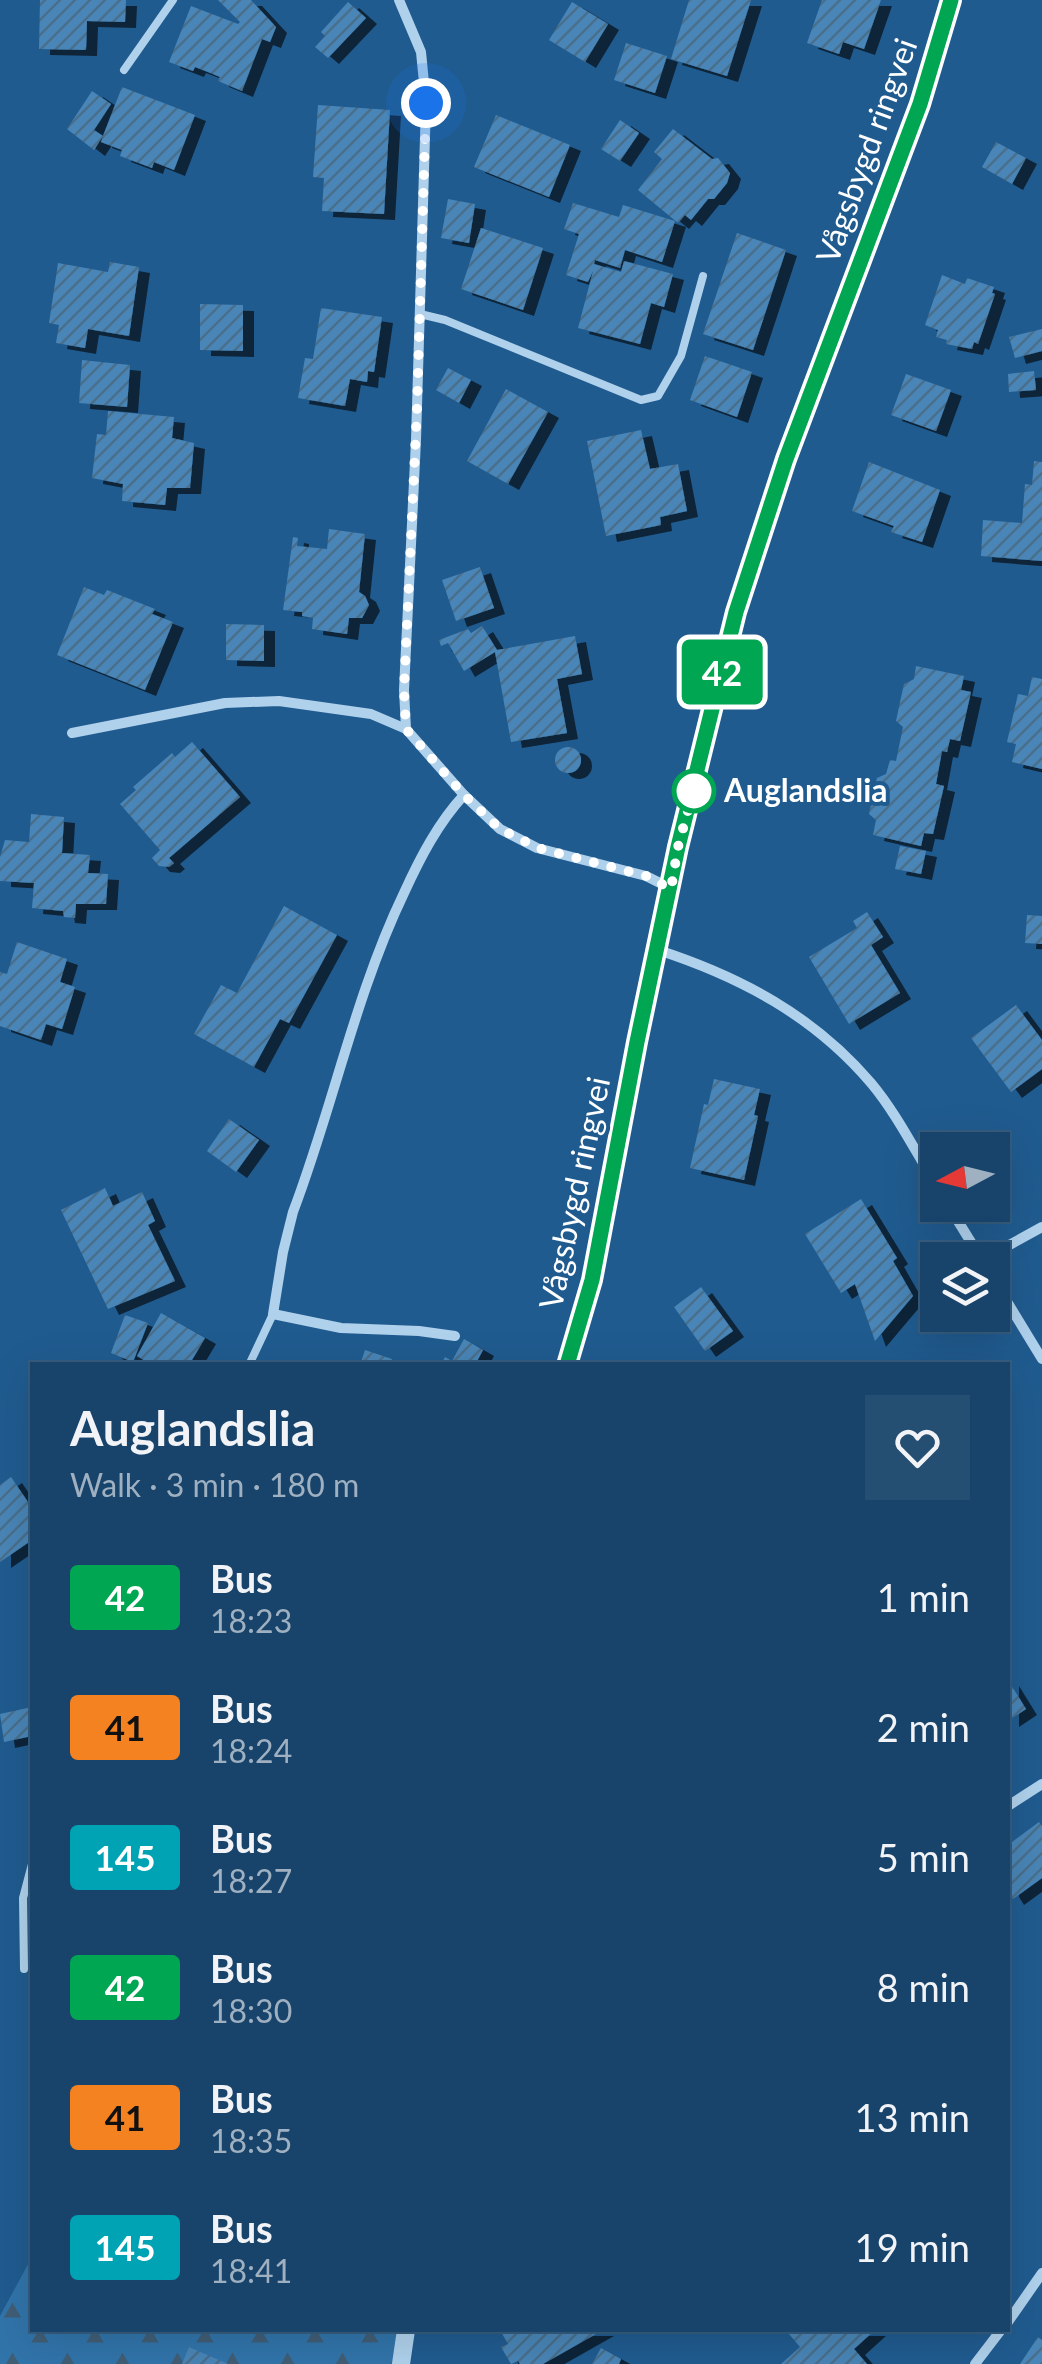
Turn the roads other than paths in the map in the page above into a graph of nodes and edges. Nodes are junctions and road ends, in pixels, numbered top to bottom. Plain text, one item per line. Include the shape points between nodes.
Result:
1 (173, 0) edge
2 (399, 0) edge
3 (951, 0) edge
4 (124, 70) dead end
5 (704, 276) dead end
6 (420, 314) junction
7 (406, 729) junction
8 (72, 732) dead end
9 (464, 795) junction
10 (671, 889) junction
11 (658, 950) junction
12 (920, 1160) edge
13 (1042, 1227) edge
14 (1010, 1245) edge
15 (1010, 1307) edge
16 (273, 1314) junction
17 (455, 1336) dead end
18 (1042, 1359) edge
19 (251, 1362) edge
20 (568, 1362) edge
21 (1042, 1784) edge
22 (1010, 1805) edge
23 (30, 1872) edge
24 (24, 1968) dead end
25 (1042, 2273) edge
26 (1010, 2319) edge
27 (406, 2332) edge
28 (1000, 2332) edge
29 (401, 2364) edge
30 (976, 2364) edge

1 - 4 lane
2 - 6 street via 421,52 426,103
3 - 10 street, Vågsbygd ringvei via 920,104 786,459 736,612
5 - 6 lane via 681,356 658,396 641,400
6 - 7 street
7 - 8 street via 371,714 279,701 225,703
7 - 9 street
9 - 10 street via 500,829 538,848 646,876
9 - 16 street via 422,854 370,971 293,1212
10 - 11 street, Vågsbygd ringvei
11 - 12 street via 761,992 813,1026 872,1084
11 - 20 street, Vågsbygd ringvei via 592,1280
13 - 14 street
15 - 18 street
16 - 17 street via 341,1328
16 - 19 lane
21 - 22 street
23 - 24 lane via 23,1898
25 - 26 street
27 - 29 street
28 - 30 street

